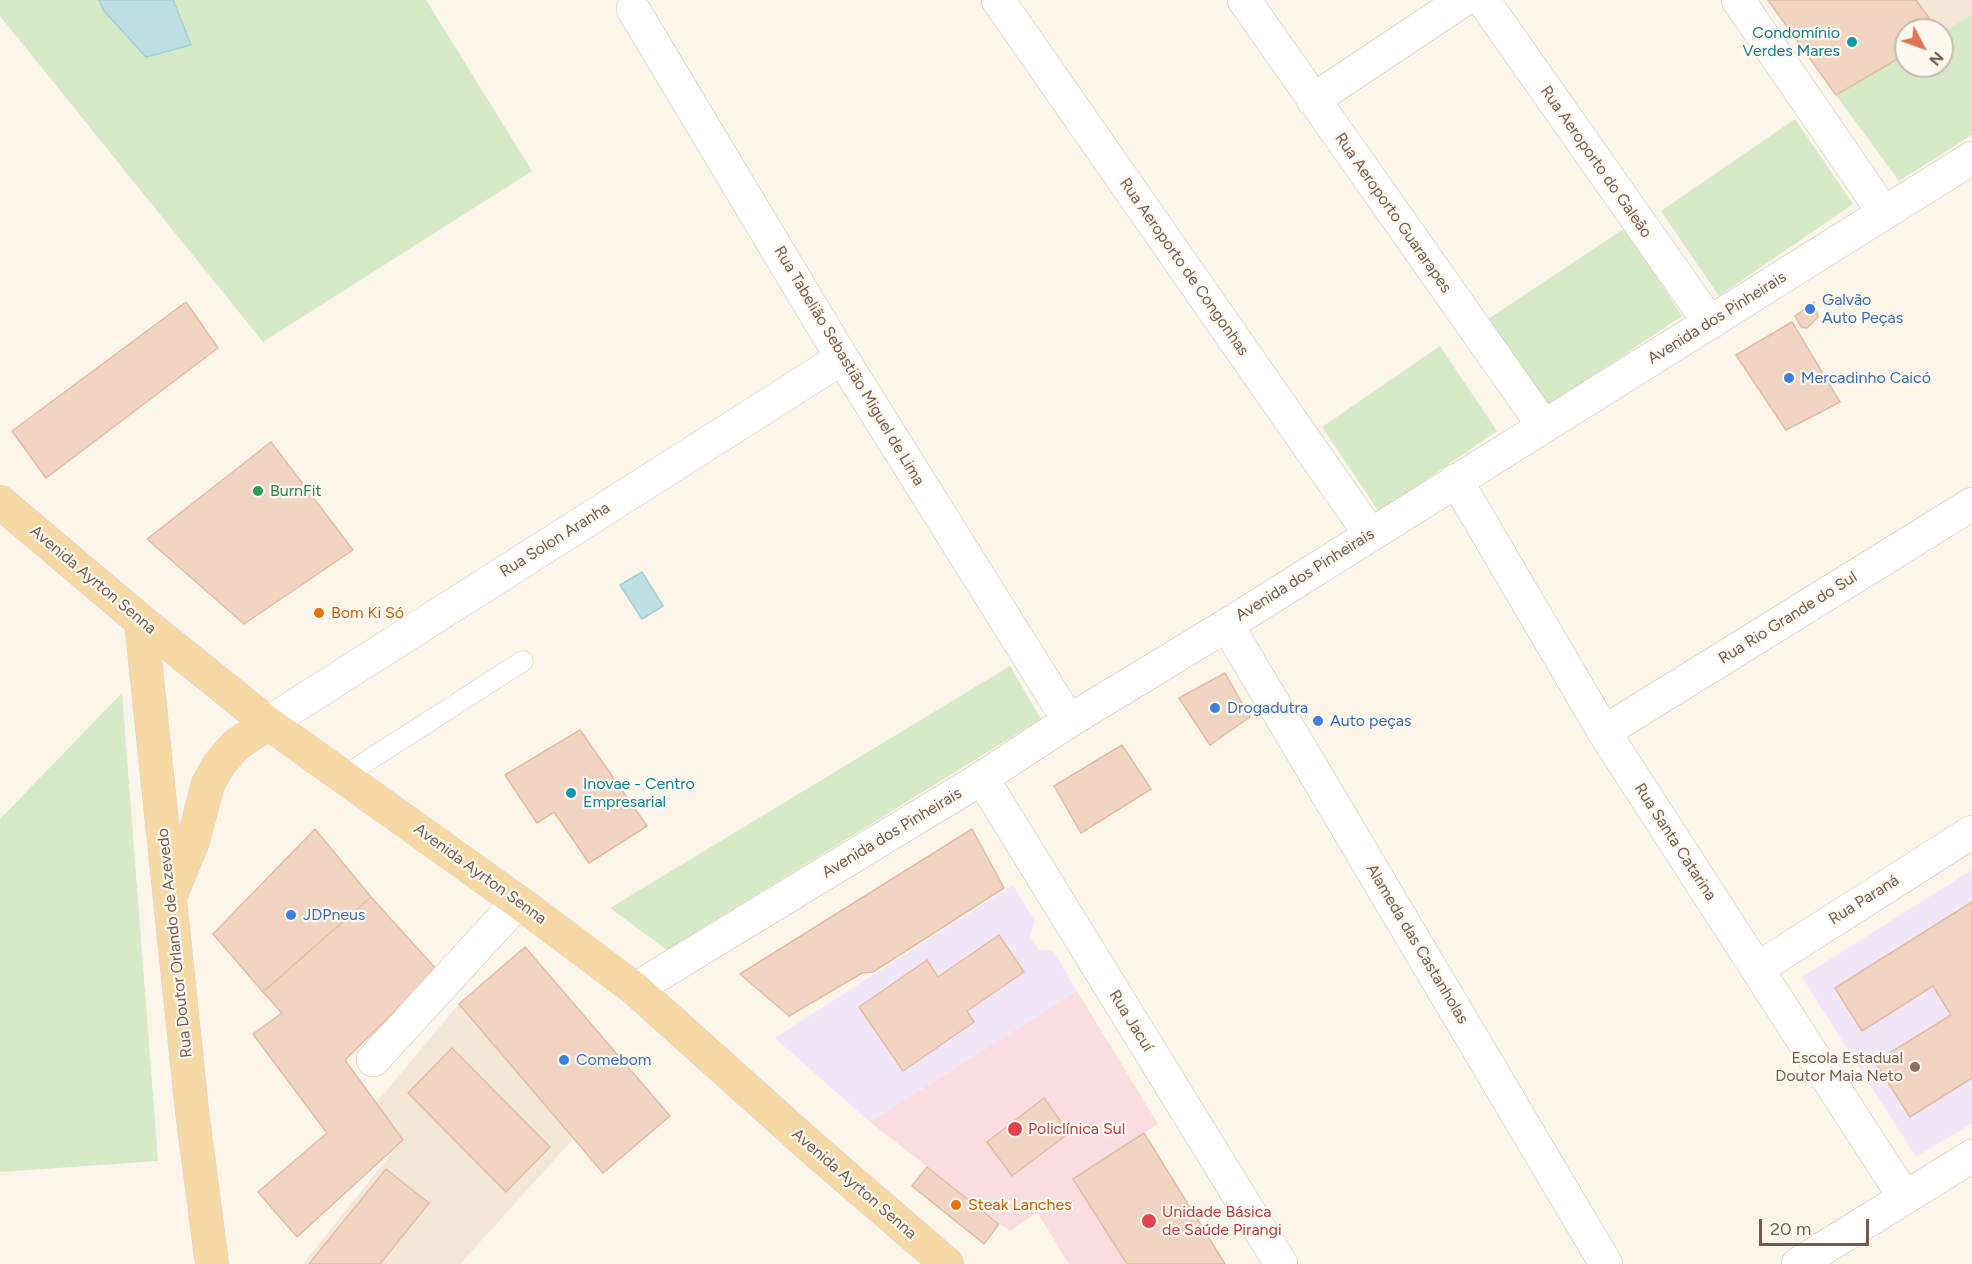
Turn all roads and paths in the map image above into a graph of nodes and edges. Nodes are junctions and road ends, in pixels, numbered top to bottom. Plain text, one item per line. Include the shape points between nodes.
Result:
1 (998, 0) edge
2 (1244, 0) edge
3 (1463, 0) edge
4 (1483, 0) edge
5 (1738, 0) edge
6 (633, 9) dead end
7 (1313, 100) junction
8 (1972, 158) edge
9 (1884, 213) junction
10 (1710, 323) junction
11 (842, 358) junction
12 (1543, 425) junction
13 (1456, 480) junction
14 (0, 502) edge
15 (1972, 504) edge
16 (1370, 534) junction
17 (141, 621) junction
18 (1227, 625) junction
19 (523, 661) dead end
20 (1069, 721) junction
21 (268, 723) junction
22 (1604, 732) junction
23 (344, 776) junction
24 (982, 778) junction
25 (1972, 832) edge
26 (170, 897) junction
27 (518, 902) junction
28 (1757, 969) junction
29 (635, 989) junction
30 (373, 1060) dead end
31 (1972, 1156) edge
32 (1905, 1198) junction
33 (212, 1264) edge
34 (946, 1264) edge
35 (1281, 1264) edge
36 (1606, 1264) edge
37 (1798, 1264) edge

1 - 16 street, Rua Aeroporto de Congonhas
2 - 7 street, Rua Aeroporto Guararapes
3 - 7 street
4 - 10 street, Rua Aeroporto do Galeão
5 - 9 street
6 - 11 street, Rua Tabelião Sebastião Miguel de Lima
7 - 12 street, Rua Aeroporto Guararapes
8 - 9 street, Avenida dos Pinheirais
9 - 10 street, Avenida dos Pinheirais
10 - 12 street, Avenida dos Pinheirais
11 - 20 street, Rua Tabelião Sebastião Miguel de Lima
11 - 21 street, Rua Solon Aranha
12 - 13 street, Avenida dos Pinheirais
13 - 16 street, Avenida dos Pinheirais
13 - 22 street, Rua Santa Catarina
14 - 17 main road, Avenida Ayrton Senna
15 - 22 street, Rua Rio Grande do Sul
16 - 18 street, Avenida dos Pinheirais
17 - 21 main road, Avenida Ayrton Senna
17 - 26 main road, Rua Doutor Orlando de Azevedo
18 - 20 street, Avenida dos Pinheirais
18 - 36 street, Alameda das Castanholas
19 - 23 lane
20 - 24 street, Avenida dos Pinheirais
21 - 23 main road, Avenida Ayrton Senna
21 - 26 main road via 236,745 208,784 193,841
22 - 28 street, Rua Santa Catarina
23 - 27 main road, Avenida Ayrton Senna
24 - 29 street, Avenida dos Pinheirais
24 - 35 street, Rua Jacuí
25 - 28 street, Rua Paraná
26 - 33 main road, Rua Doutor Orlando de Azevedo
27 - 29 main road, Avenida Ayrton Senna
27 - 30 street
28 - 32 street, Rua Santa Catarina
29 - 34 main road, Avenida Ayrton Senna
31 - 32 street
32 - 37 street

